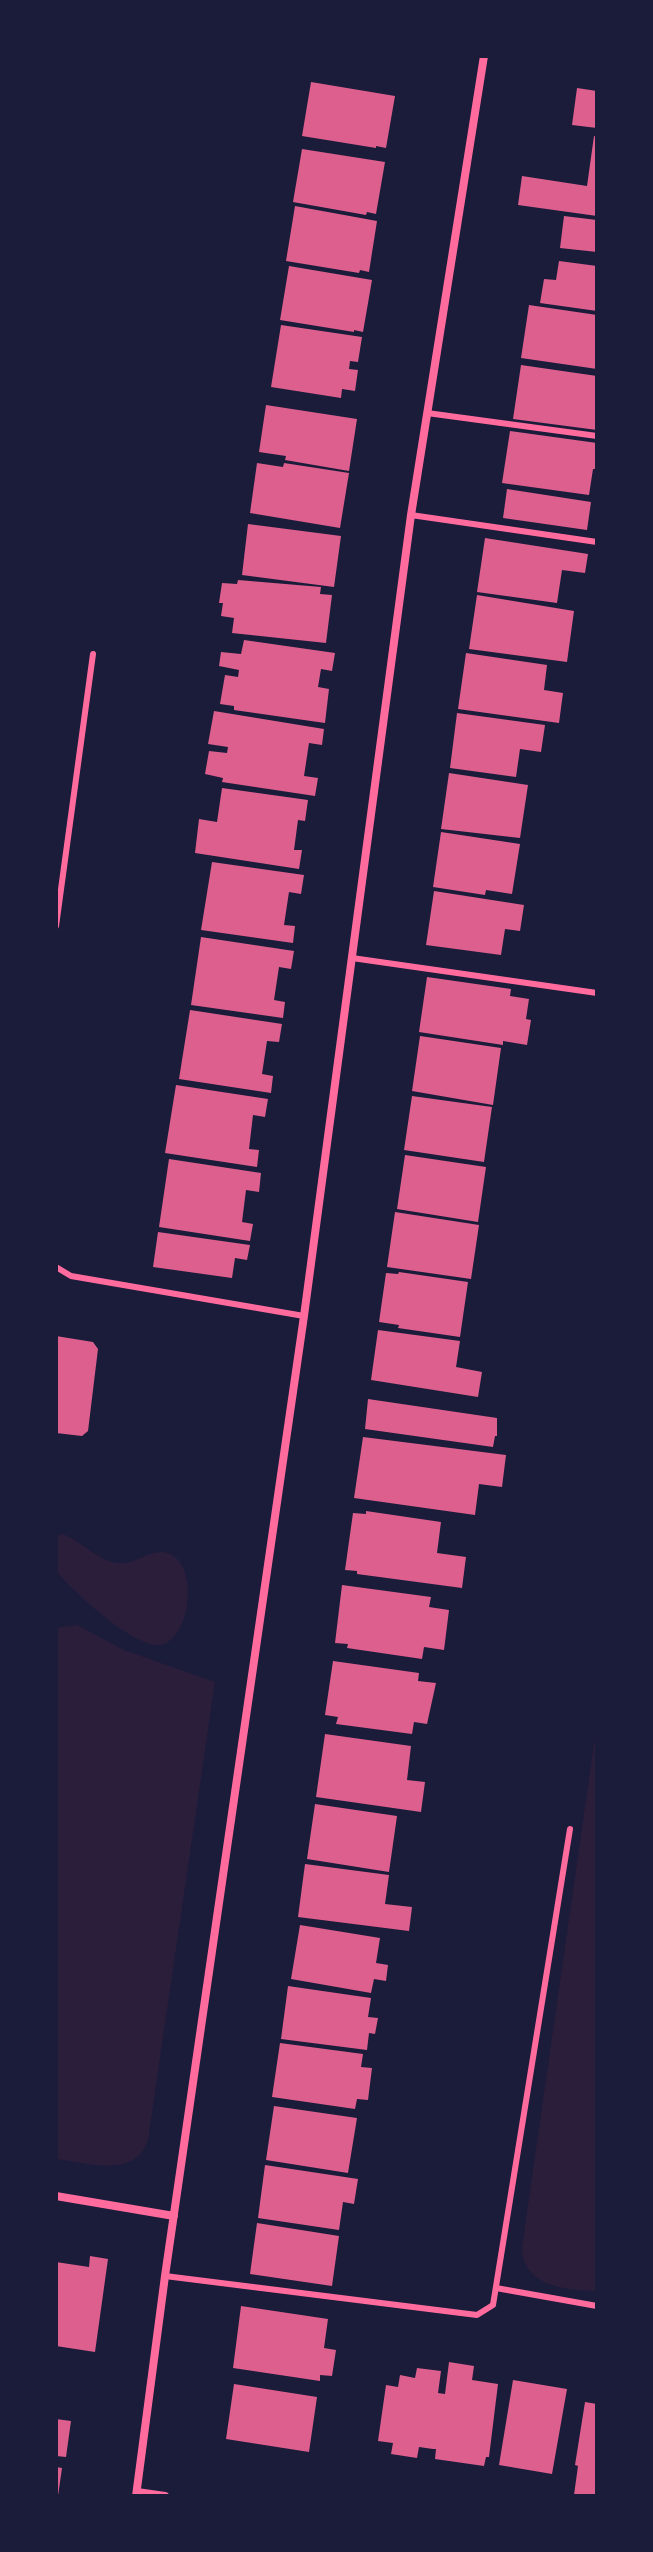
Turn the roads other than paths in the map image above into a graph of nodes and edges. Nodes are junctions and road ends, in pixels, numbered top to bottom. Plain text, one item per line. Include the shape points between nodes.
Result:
1 (484, 56) edge
2 (427, 413) junction
3 (597, 436) edge
4 (411, 515) junction
5 (597, 542) edge
6 (93, 654) dead end
7 (56, 926) edge
8 (352, 958) junction
9 (597, 993) edge
10 (56, 1267) edge
11 (304, 1316) junction
12 (570, 1829) dead end
13 (56, 2196) edge
14 (174, 2216) junction
15 (165, 2276) junction
16 (496, 2288) junction
17 (597, 2306) edge
18 (136, 2494) edge
19 (165, 2496) edge

1 - 2 street
2 - 3 lane
2 - 4 street
4 - 5 lane
4 - 8 street
6 - 7 lane
8 - 9 lane
8 - 11 street
10 - 11 lane via 71,1276
11 - 14 street
12 - 16 lane
13 - 14 street
14 - 15 street
15 - 16 lane via 477,2315 493,2305
15 - 18 street
16 - 17 lane
18 - 19 street

